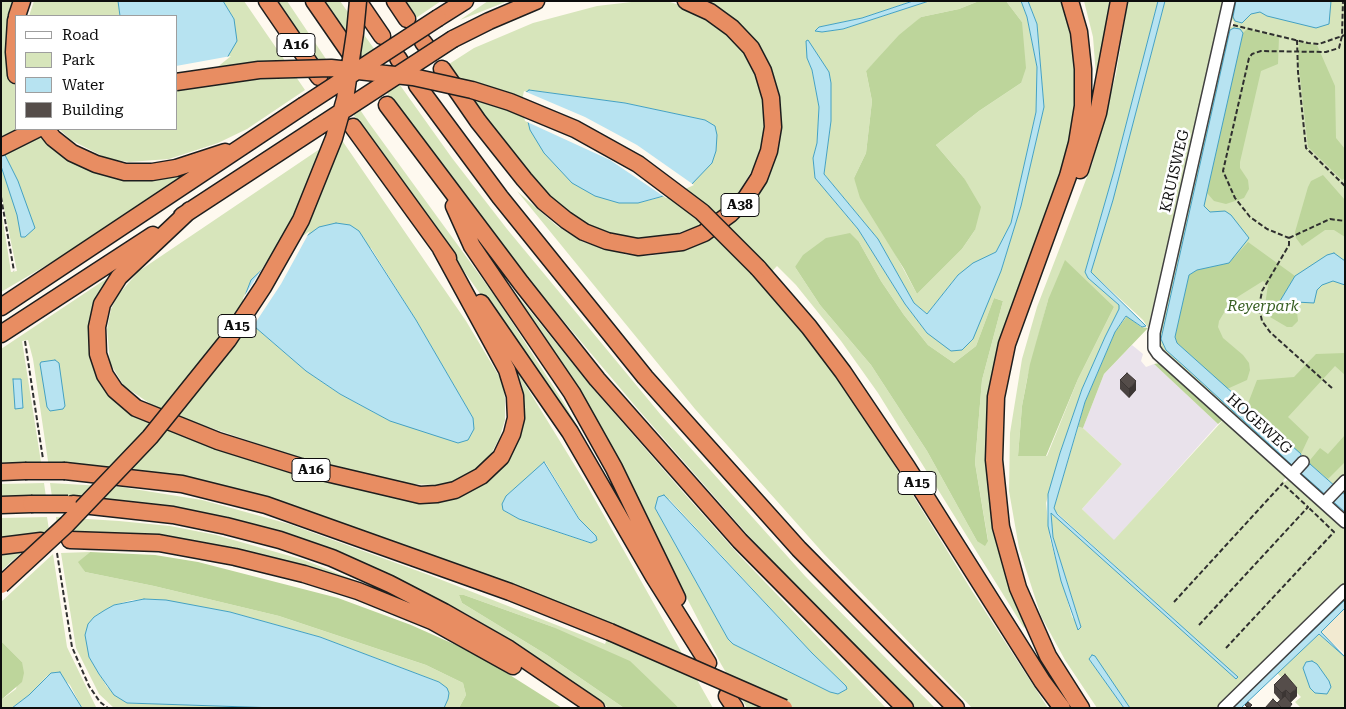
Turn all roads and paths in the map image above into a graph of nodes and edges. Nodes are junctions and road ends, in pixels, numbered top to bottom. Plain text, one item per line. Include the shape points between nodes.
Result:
1 (22, 1) edge
2 (314, 1) edge
3 (358, 1) edge
4 (395, 1) edge
5 (465, 1) edge
6 (536, 1) edge
7 (686, 1) edge
8 (1070, 1) edge
9 (1119, 1) edge
10 (1229, 1) edge
11 (1343, 1) edge
12 (268, 5) edge
13 (17, 15) edge
14 (408, 20) dead end
15 (1224, 23) junction
16 (1343, 35) edge
17 (15, 36) edge
18 (1297, 40) junction
19 (1297, 50) junction
20 (352, 56) dead end
21 (395, 56) junction
22 (15, 64) edge
23 (442, 69) dead end
24 (319, 77) dead end
25 (178, 82) edge
26 (417, 85) dead end
27 (387, 105) dead end
28 (353, 127) dead end
29 (35, 130) edge
30 (47, 130) edge
31 (1, 147) edge
32 (239, 148) junction
33 (441, 178) junction
34 (1345, 186) edge
35 (1, 196) edge
36 (190, 210) junction
37 (1345, 221) edge
38 (1289, 238) junction
39 (441, 249) junction
40 (1033, 269) junction
41 (14, 272) dead end
42 (1, 307) edge
43 (1345, 318) edge
44 (1345, 323) edge
45 (1, 334) edge
46 (25, 341) dead end
47 (1154, 348) joint
48 (1332, 388) dead end
49 (43, 461) dead end
50 (1298, 467) junction
51 (1, 472) edge
52 (1282, 483) junction
53 (1342, 485) edge
54 (1326, 501) junction
55 (1, 505) edge
56 (1308, 507) junction
57 (1345, 522) edge
58 (1, 546) edge
59 (57, 553) dead end
60 (1, 585) edge
61 (1345, 590) edge
62 (1174, 602) dead end
63 (1199, 625) dead end
64 (1226, 648) dead end
65 (104, 707) edge
66 (108, 708) edge
67 (587, 708) edge
68 (596, 708) edge
69 (784, 708) edge
70 (904, 708) edge
71 (956, 708) edge
72 (1062, 708) edge
73 (1081, 708) edge
74 (1224, 708) edge

1 - 13 highway
2 - 20 highway, A16
3 - 21 highway
3 - 60 highway, A15, bridge via 344,99 334,138 301,220 263,287 228,340 150,437 67,524
4 - 14 highway
5 - 21 highway, bridge via 438,18
6 - 21 highway, bridge via 453,39
7 - 23 highway, A38 via 710,12 751,48 763,71 771,98 773,127 759,178 746,198 704,233 682,242 638,247 608,241 584,232 566,220 524,179
8 - 40 highway via 1079,32 1083,106 1068,176
9 - 40 highway via 1088,147 1078,178
10 - 15 street, KRUISWEG
11 - 16 path
12 - 24 highway, A16
15 - 18 path
15 - 47 street, KRUISWEG via 1154,333
16 - 18 path via 1319,44
16 - 19 path via 1339,48 1326,52
17 - 22 highway
18 - 19 path
19 - 34 path via 1306,148
19 - 38 path via 1260,51 1249,58 1223,171 1235,198 1250,217 1267,229
21 - 32 highway, bridge via 303,106
21 - 36 highway, bridge via 318,127
25 - 72 highway, A15, bridge via 259,70 331,68 413,77 510,102 575,129 638,164 702,212 758,268 809,326 907,467 1032,666
26 - 71 highway via 500,197 645,376 800,549
27 - 33 highway, A16
28 - 39 highway, A16
29 - 31 highway
30 - 32 highway via 72,153 125,172 176,168
32 - 42 highway
33 - 39 highway, A16 via 472,246 572,392 614,468 705,657 654,577 566,425
33 - 70 highway, A16 via 598,379 740,540
35 - 41 path
36 - 39 highway, A16 via 119,277 102,304 97,327 98,354 105,375 115,390 136,408 218,441 301,467 420,495 456,490 481,476 501,457 516,418 515,396 507,370
36 - 45 highway
37 - 38 path via 1330,220
38 - 48 path via 1289,245 1262,291 1259,307 1262,320 1270,332
40 - 73 highway via 1007,344 996,396 994,460 997,498 1008,554 1024,604 1048,656
43 - 44 path
46 - 49 path
47 - 50 street, HOGEWEG
50 - 52 path
50 - 54 street, HOGEWEG
51 - 69 highway, bridge via 65,471 182,484 266,505 510,592
52 - 56 path
52 - 62 path
53 - 54 street
54 - 57 street, HOGEWEG
55 - 68 highway, bridge via 68,504 172,515 280,540 332,558 444,612 509,649
56 - 63 path
56 - 64 path via 1334,532
58 - 67 highway via 70,540 158,543 304,574 358,591 432,621
59 - 65 path via 72,647
61 - 74 street
65 - 66 path

